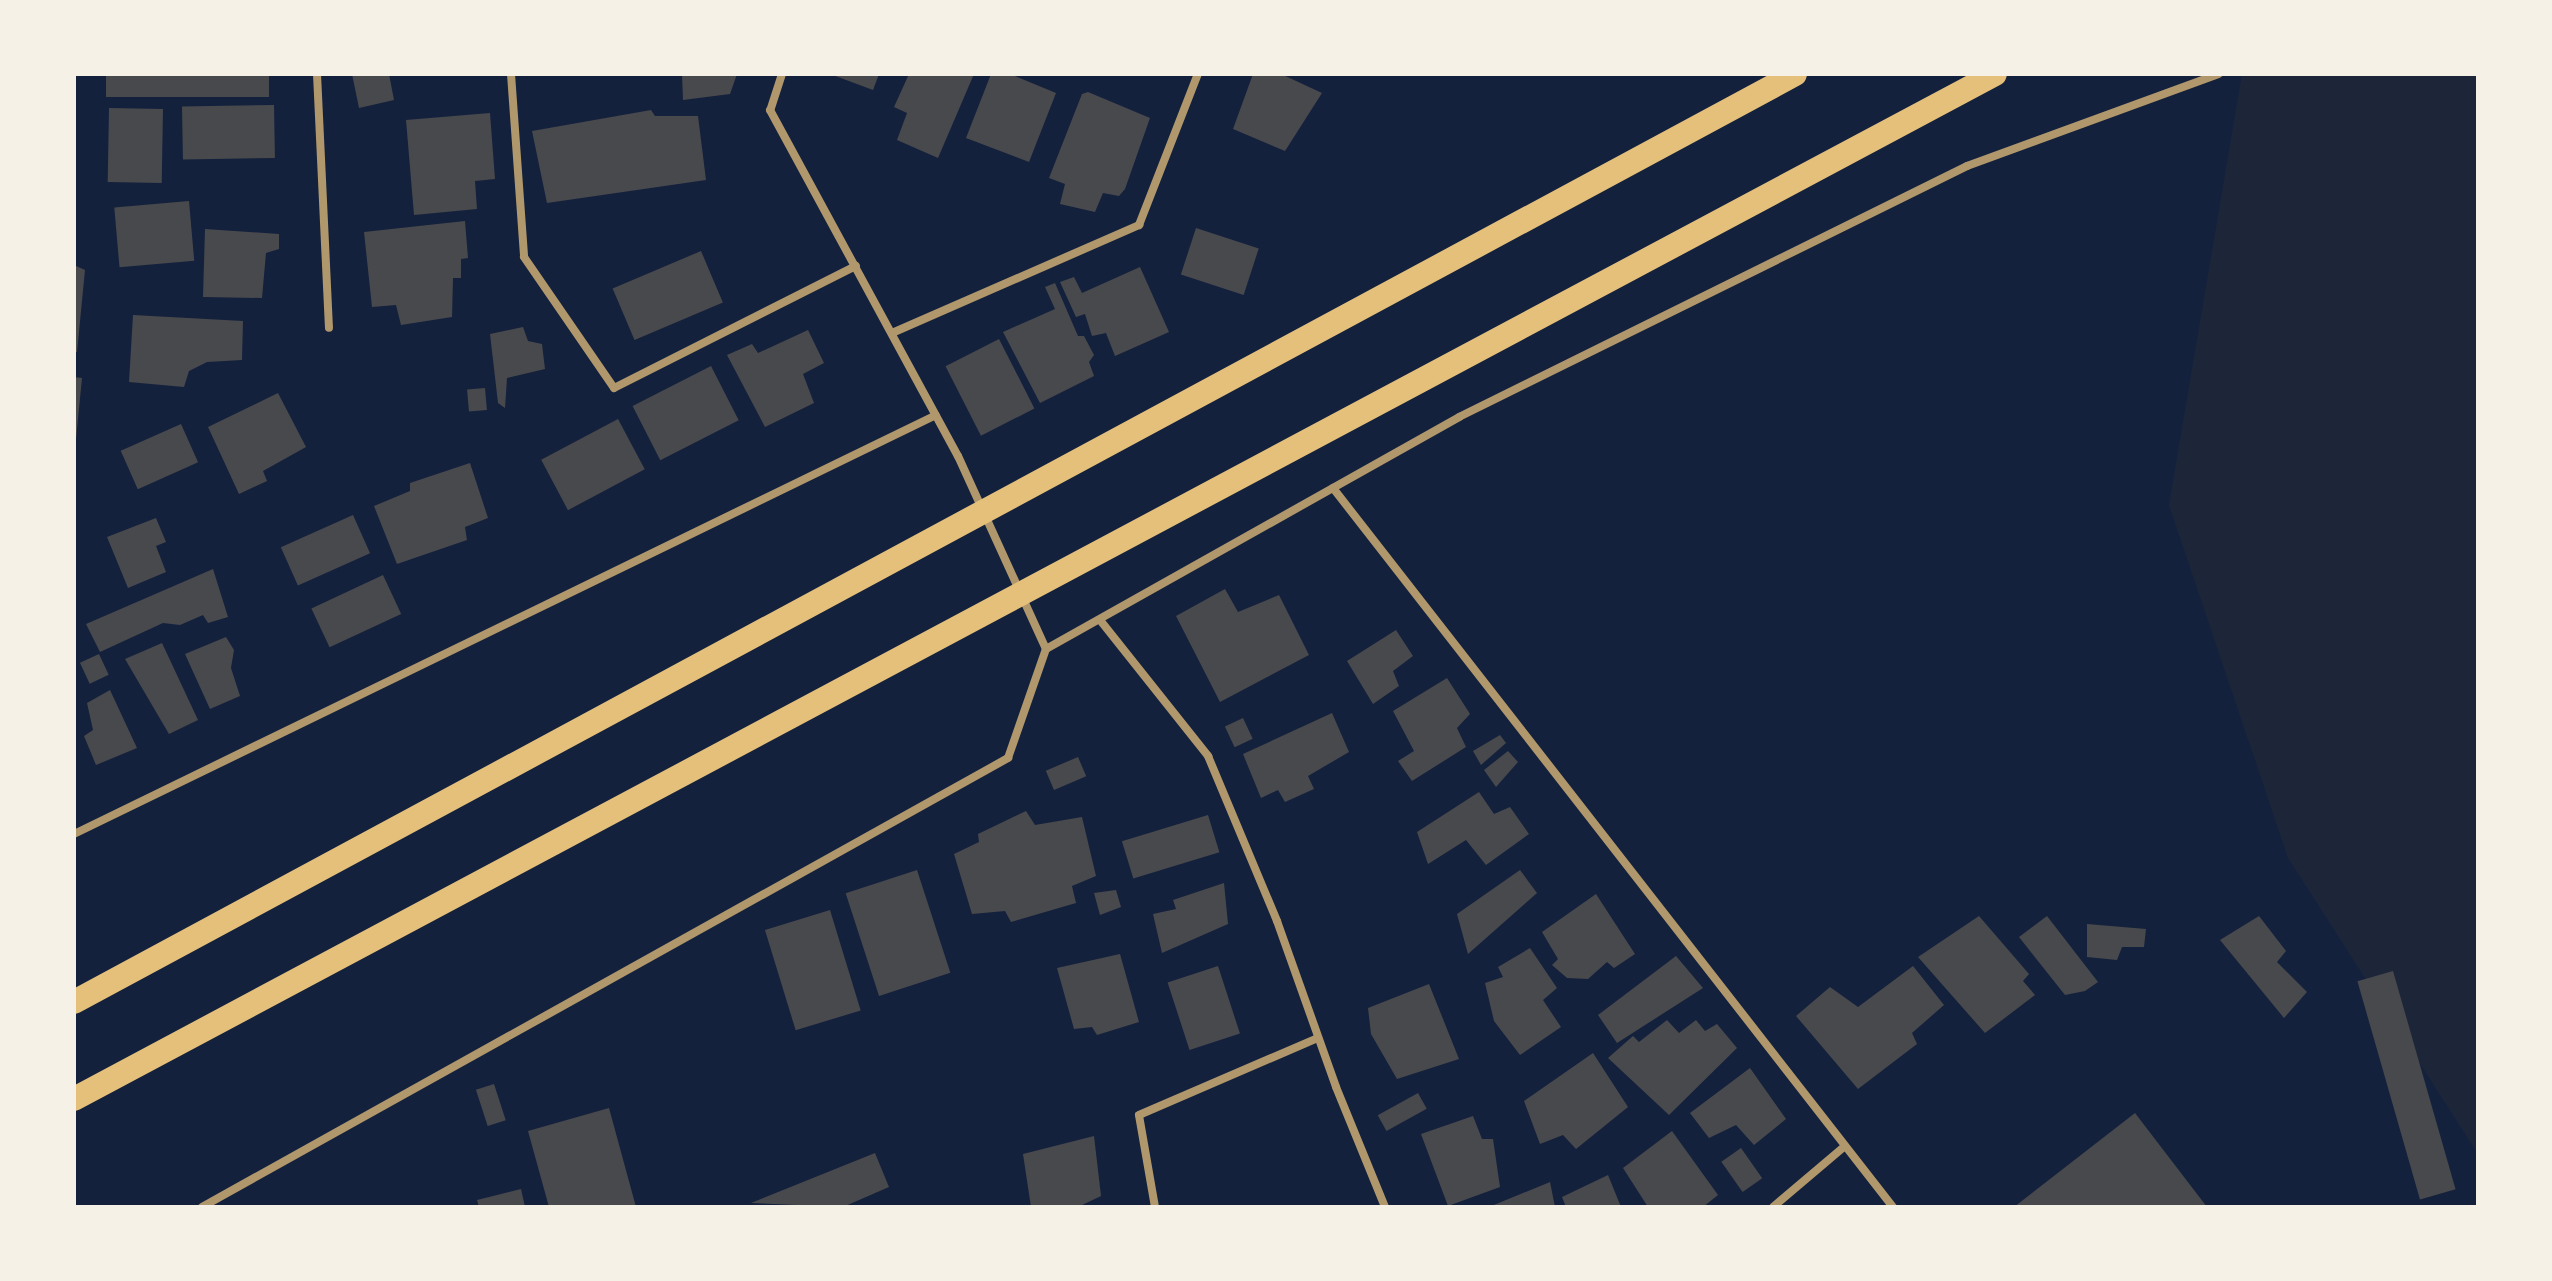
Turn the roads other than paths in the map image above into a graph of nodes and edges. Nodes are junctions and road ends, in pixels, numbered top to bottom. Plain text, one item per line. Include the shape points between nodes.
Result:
1 (317, 74) edge
2 (511, 74) edge
3 (782, 74) edge
4 (1198, 74) edge
5 (1795, 74) edge
6 (1995, 74) edge
7 (2219, 74) edge
8 (856, 266) junction
9 (329, 328) dead end
10 (892, 333) junction
11 (936, 415) junction
12 (1333, 488) junction
13 (1100, 620) junction
14 (1046, 649) junction
15 (74, 834) edge
16 (74, 1002) edge
17 (1318, 1038) junction
18 (74, 1099) edge
19 (1845, 1146) junction
20 (202, 1207) edge
21 (1155, 1207) edge
22 (1385, 1207) edge
23 (1773, 1207) edge
24 (1893, 1207) edge

1 - 9 street
2 - 8 street via 524,257 614,388
3 - 8 street via 770,110
4 - 10 street via 1139,225
5 - 16 highway
6 - 18 highway
7 - 12 street via 1967,166 1459,417
8 - 10 street
10 - 11 street
11 - 14 street
11 - 15 street
12 - 13 street
12 - 19 street
13 - 14 street
13 - 17 street via 1208,756 1277,921
14 - 20 street via 1008,758
17 - 21 street via 1139,1115
17 - 22 street
19 - 23 street
19 - 24 street

